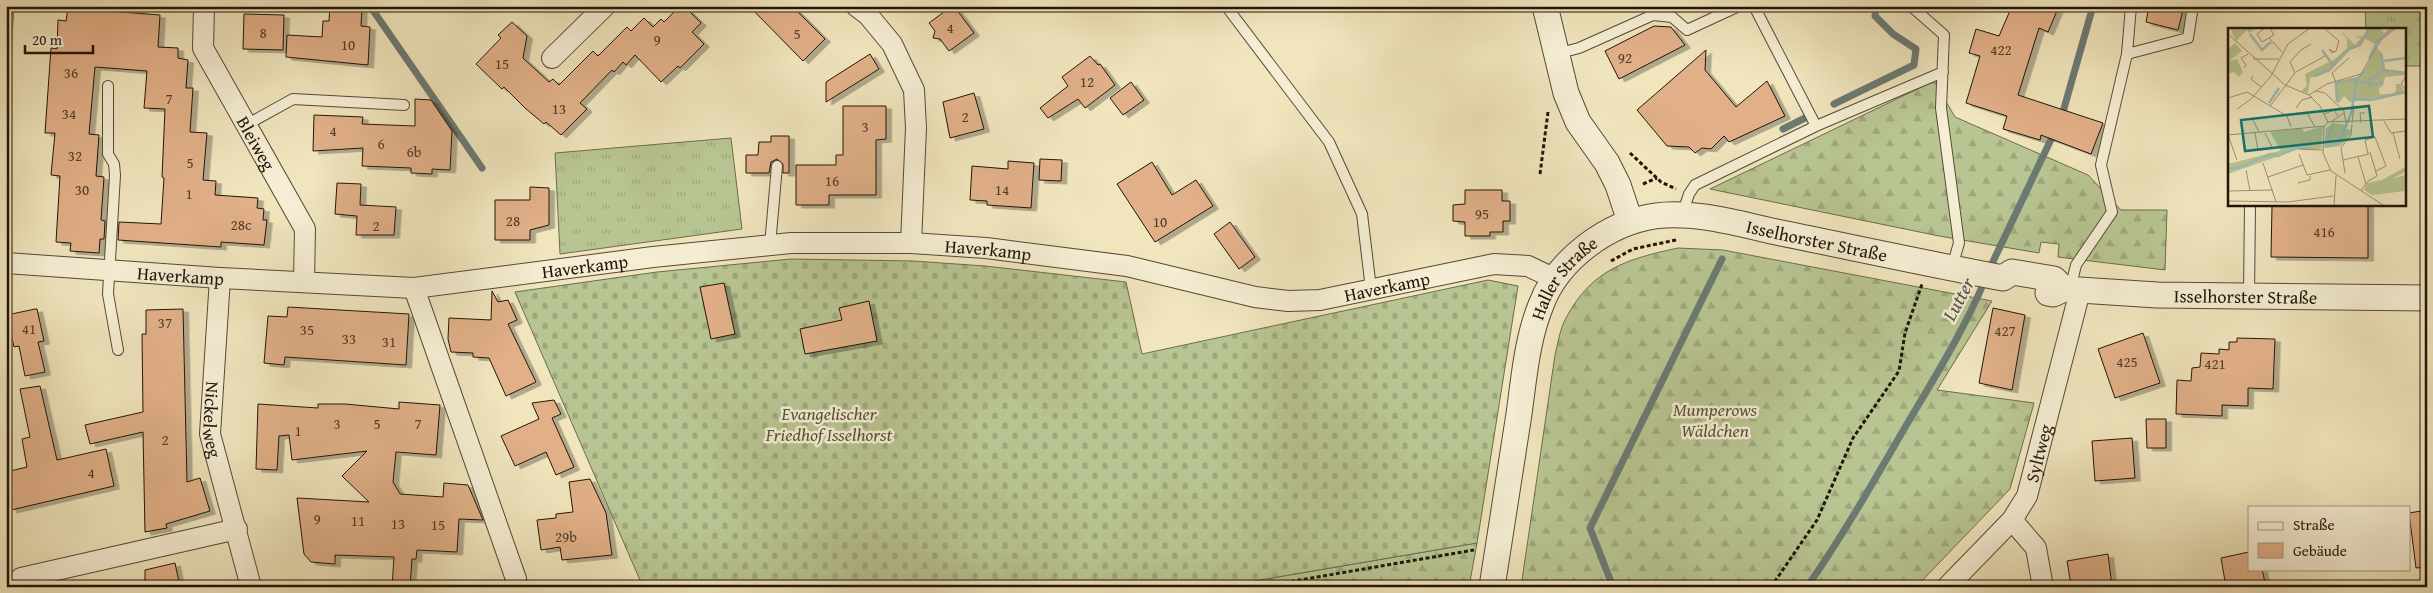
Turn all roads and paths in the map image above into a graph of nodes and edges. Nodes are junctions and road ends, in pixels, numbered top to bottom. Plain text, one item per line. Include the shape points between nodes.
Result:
1 (204, 6) edge
2 (605, 6) edge
3 (1226, 6) edge
4 (1544, 6) edge
5 (1739, 6) edge
6 (1754, 6) edge
7 (1911, 6) edge
8 (2132, 6) edge
9 (2194, 6) edge
10 (867, 9) edge
11 (6, 45) edge
12 (1556, 54) junction
13 (2127, 54) junction
14 (552, 58) dead end
15 (6, 61) edge
16 (1943, 72) junction
17 (108, 86) dead end
18 (1566, 93) junction
19 (404, 105) dead end
20 (246, 124) junction
21 (1816, 126) junction
22 (1624, 147) dead end
23 (777, 166) dead end
24 (1540, 174) dead end
25 (1685, 205) junction
26 (2250, 205) edge
27 (1630, 221) junction
28 (1679, 240) dead end
29 (911, 242) junction
30 (770, 245) junction
31 (6, 263) edge
32 (1605, 264) dead end
33 (109, 270) junction
34 (1961, 270) junction
35 (220, 278) junction
36 (1555, 279) junction
37 (1923, 279) dead end
38 (304, 282) junction
39 (414, 288) junction
40 (1371, 289) junction
41 (2071, 290) junction
42 (2249, 297) junction
43 (2427, 298) edge
44 (118, 350) dead end
45 (2012, 520) junction
46 (237, 529) junction
47 (1482, 548) dead end
48 (21, 578) dead end
49 (516, 579) dead end
50 (251, 587) edge
51 (1259, 587) edge
52 (1492, 587) edge
53 (1770, 587) edge
54 (1947, 587) edge
55 (2042, 587) edge

1 - 20 street, Bleiweg via 203,48
2 - 14 street
3 - 40 lane via 1329,142 1362,214
4 - 12 street
5 - 12 lane via 1687,30 1672,17 1654,15 1579,48
6 - 21 lane
7 - 16 lane via 1944,35
8 - 13 lane
9 - 13 lane via 2188,38
10 - 29 street via 892,44 914,90 916,128
11 - 15 path
12 - 18 street
13 - 41 lane via 2101,165 2112,212 2076,266
16 - 21 lane
16 - 34 lane via 1941,108
17 - 33 lane via 108,154 114,164 115,175
18 - 24 path via 1549,100
18 - 27 street via 1578,122 1607,163
19 - 20 lane via 293,99
20 - 38 street, Bleiweg via 305,229
21 - 25 lane via 1695,184
22 - 25 path
23 - 30 lane
25 - 27 street, Isselhorster Straße via 1657,216
25 - 34 street, Isselhorster Straße via 1728,222
26 - 42 lane
27 - 36 street, Haller Straße via 1605,233 1573,259
28 - 32 path via 1633,249
29 - 30 street, Haverkamp
29 - 40 street, Haverkamp via 1127,266 1255,297 1288,301 1320,300
30 - 39 street, Haverkamp
31 - 33 street, Haverkamp
33 - 35 street, Haverkamp
33 - 44 lane via 108,294
34 - 41 street, Isselhorster Straße via 2003,278 2012,272 2054,279
35 - 38 street, Haverkamp
35 - 46 street, Nickelweg via 210,434
36 - 40 street, Haverkamp via 1528,266 1494,264
36 - 52 street, Haller Straße via 1541,304 1529,348
37 - 53 path via 1905,333 1899,371 1853,438 1817,520
38 - 39 street, Haverkamp
39 - 49 street
41 - 42 street, Isselhorster Straße
41 - 45 street, Syltweg via 2027,496
42 - 43 street, Isselhorster Straße
45 - 54 street, Syltweg
45 - 55 street via 2036,548
46 - 48 street
46 - 50 street, Nickelweg
47 - 51 path

